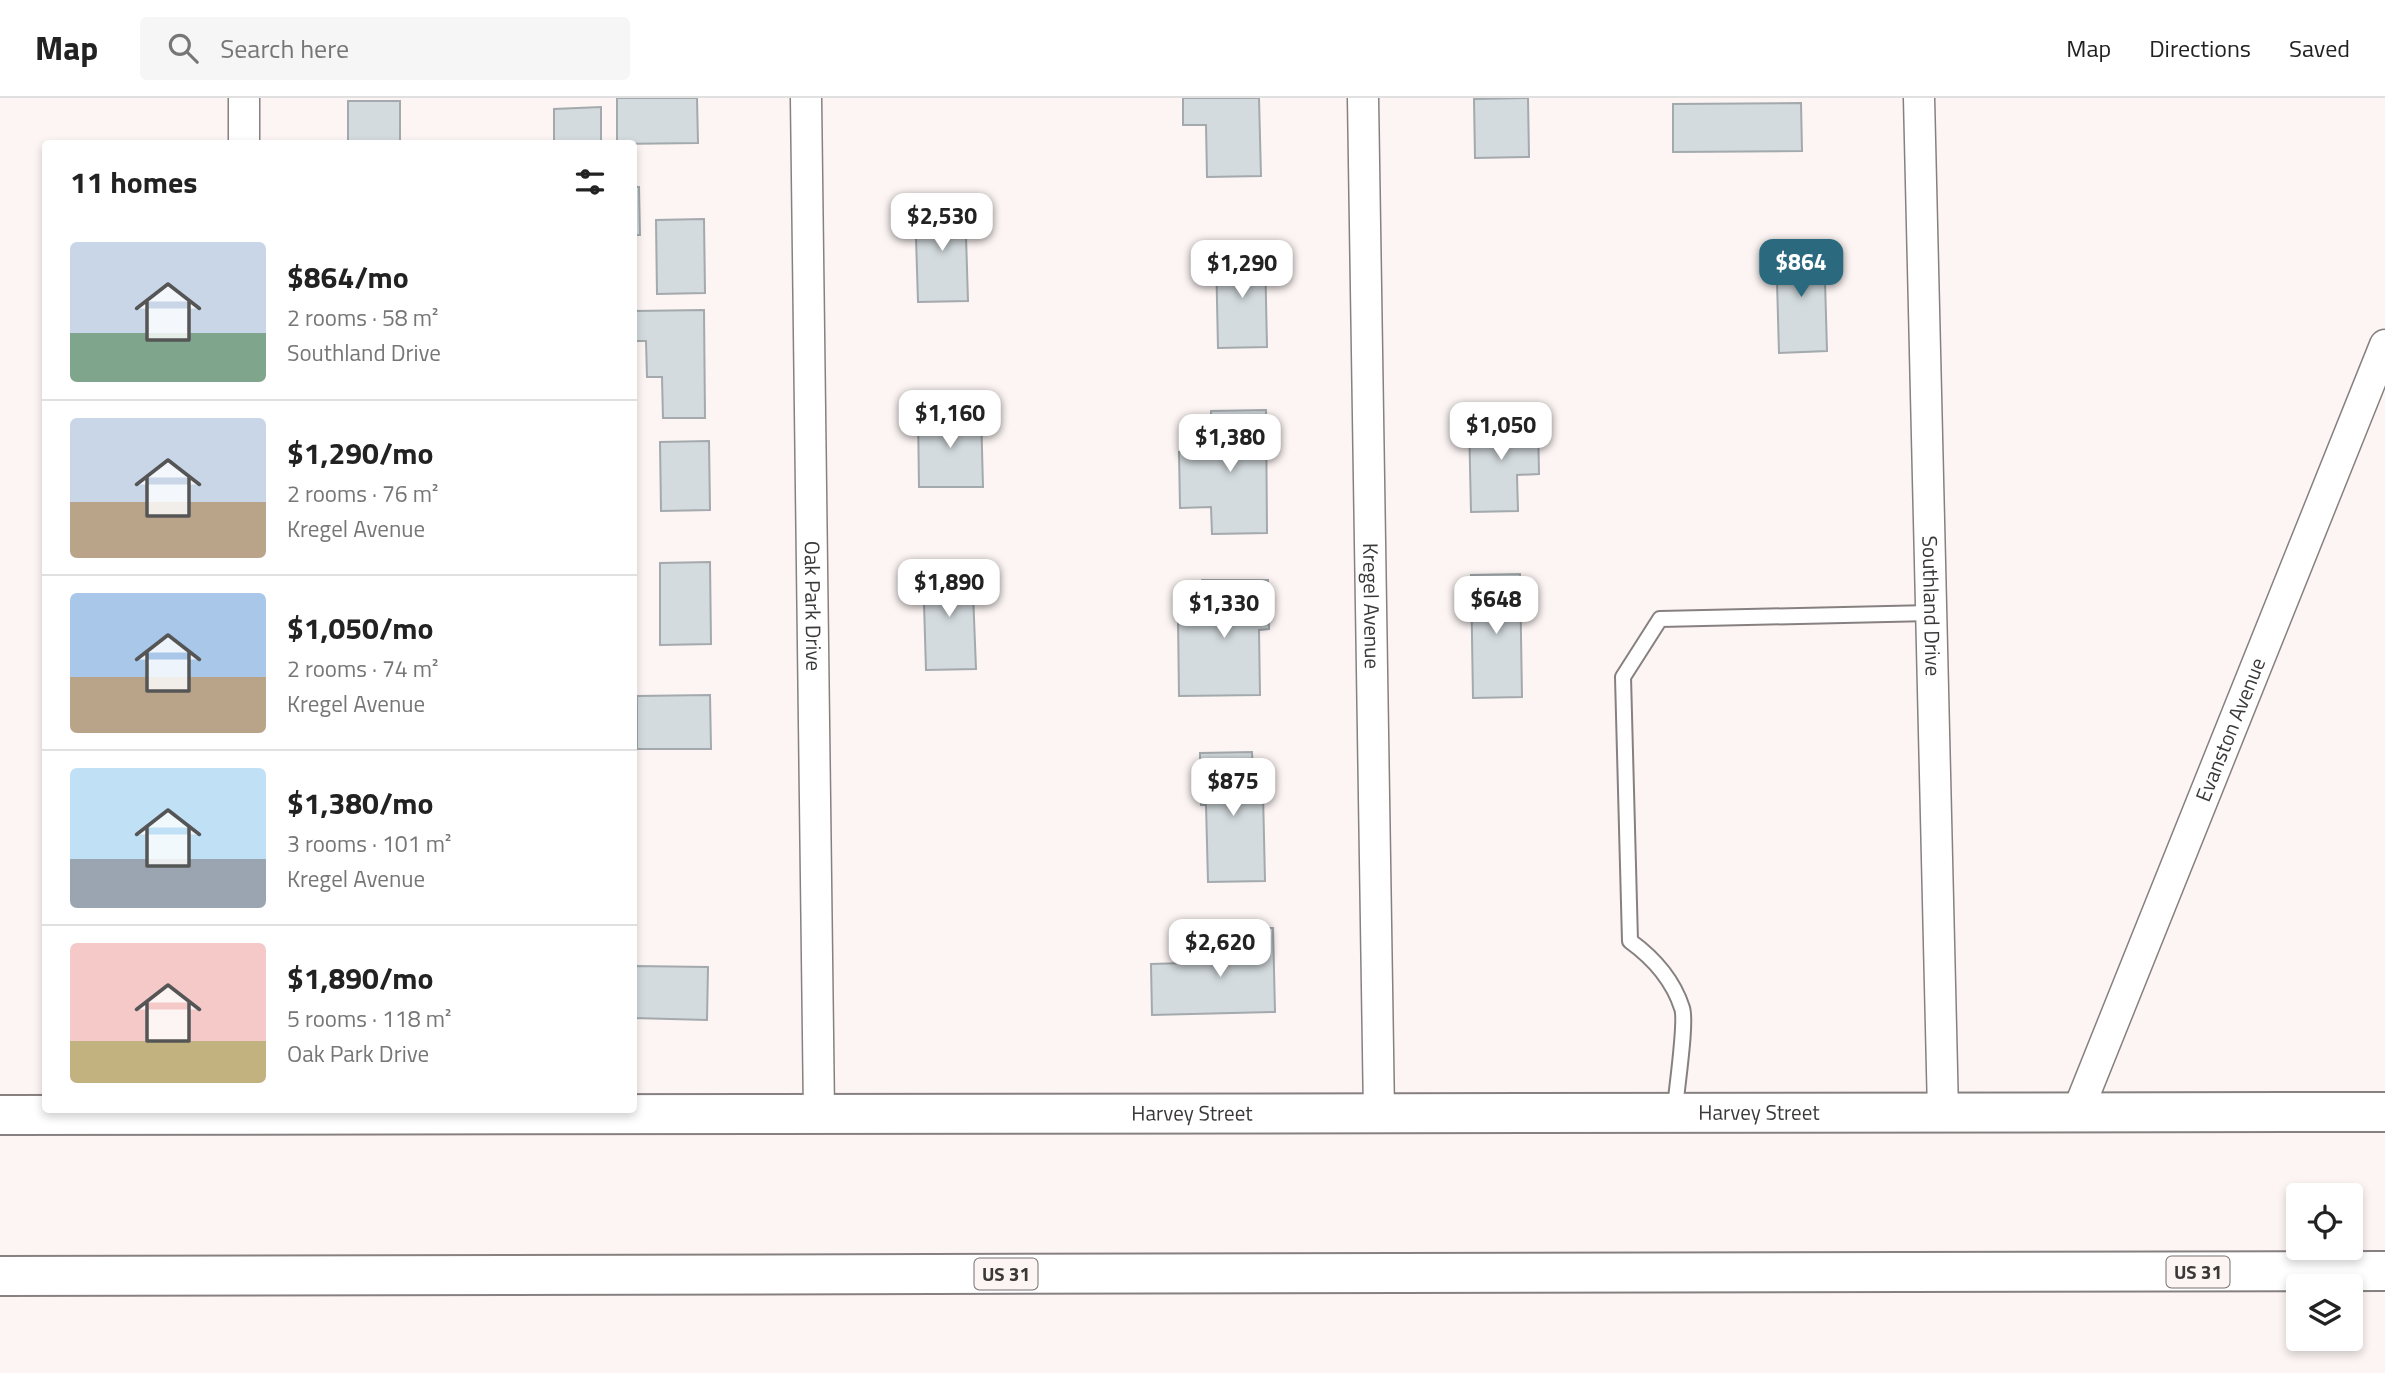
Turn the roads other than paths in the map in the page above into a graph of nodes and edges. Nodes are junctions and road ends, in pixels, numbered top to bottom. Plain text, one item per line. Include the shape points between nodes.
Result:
1 (244, 98) edge
2 (806, 98) edge
3 (1363, 98) edge
4 (1919, 98) edge
5 (244, 140) edge
6 (2385, 345) edge
7 (1931, 613) junction
8 (1943, 1112) junction
9 (2385, 1112) edge
10 (173, 1113) edge
11 (637, 1113) edge
12 (820, 1113) junction
13 (1674, 1113) junction
14 (2077, 1113) junction
15 (1379, 1114) junction
16 (0, 1115) edge
17 (2385, 1271) edge
18 (0, 1276) edge

1 - 5 street
2 - 12 street, Oak Park Drive
3 - 15 street, Kregel Avenue
4 - 7 street, Southland Drive
6 - 14 street, Evanston Avenue
7 - 8 street, Southland Drive
7 - 13 lane via 1660,619 1623,677 1630,941 1664,974 1683,1010
8 - 13 main road, Harvey Street
8 - 14 main road, Harvey Street
9 - 14 main road, Harvey Street
10 - 16 main road, Harvey Street
11 - 12 main road, Harvey Street
12 - 15 main road, Harvey Street
13 - 15 main road, Harvey Street
17 - 18 main road, US 31

